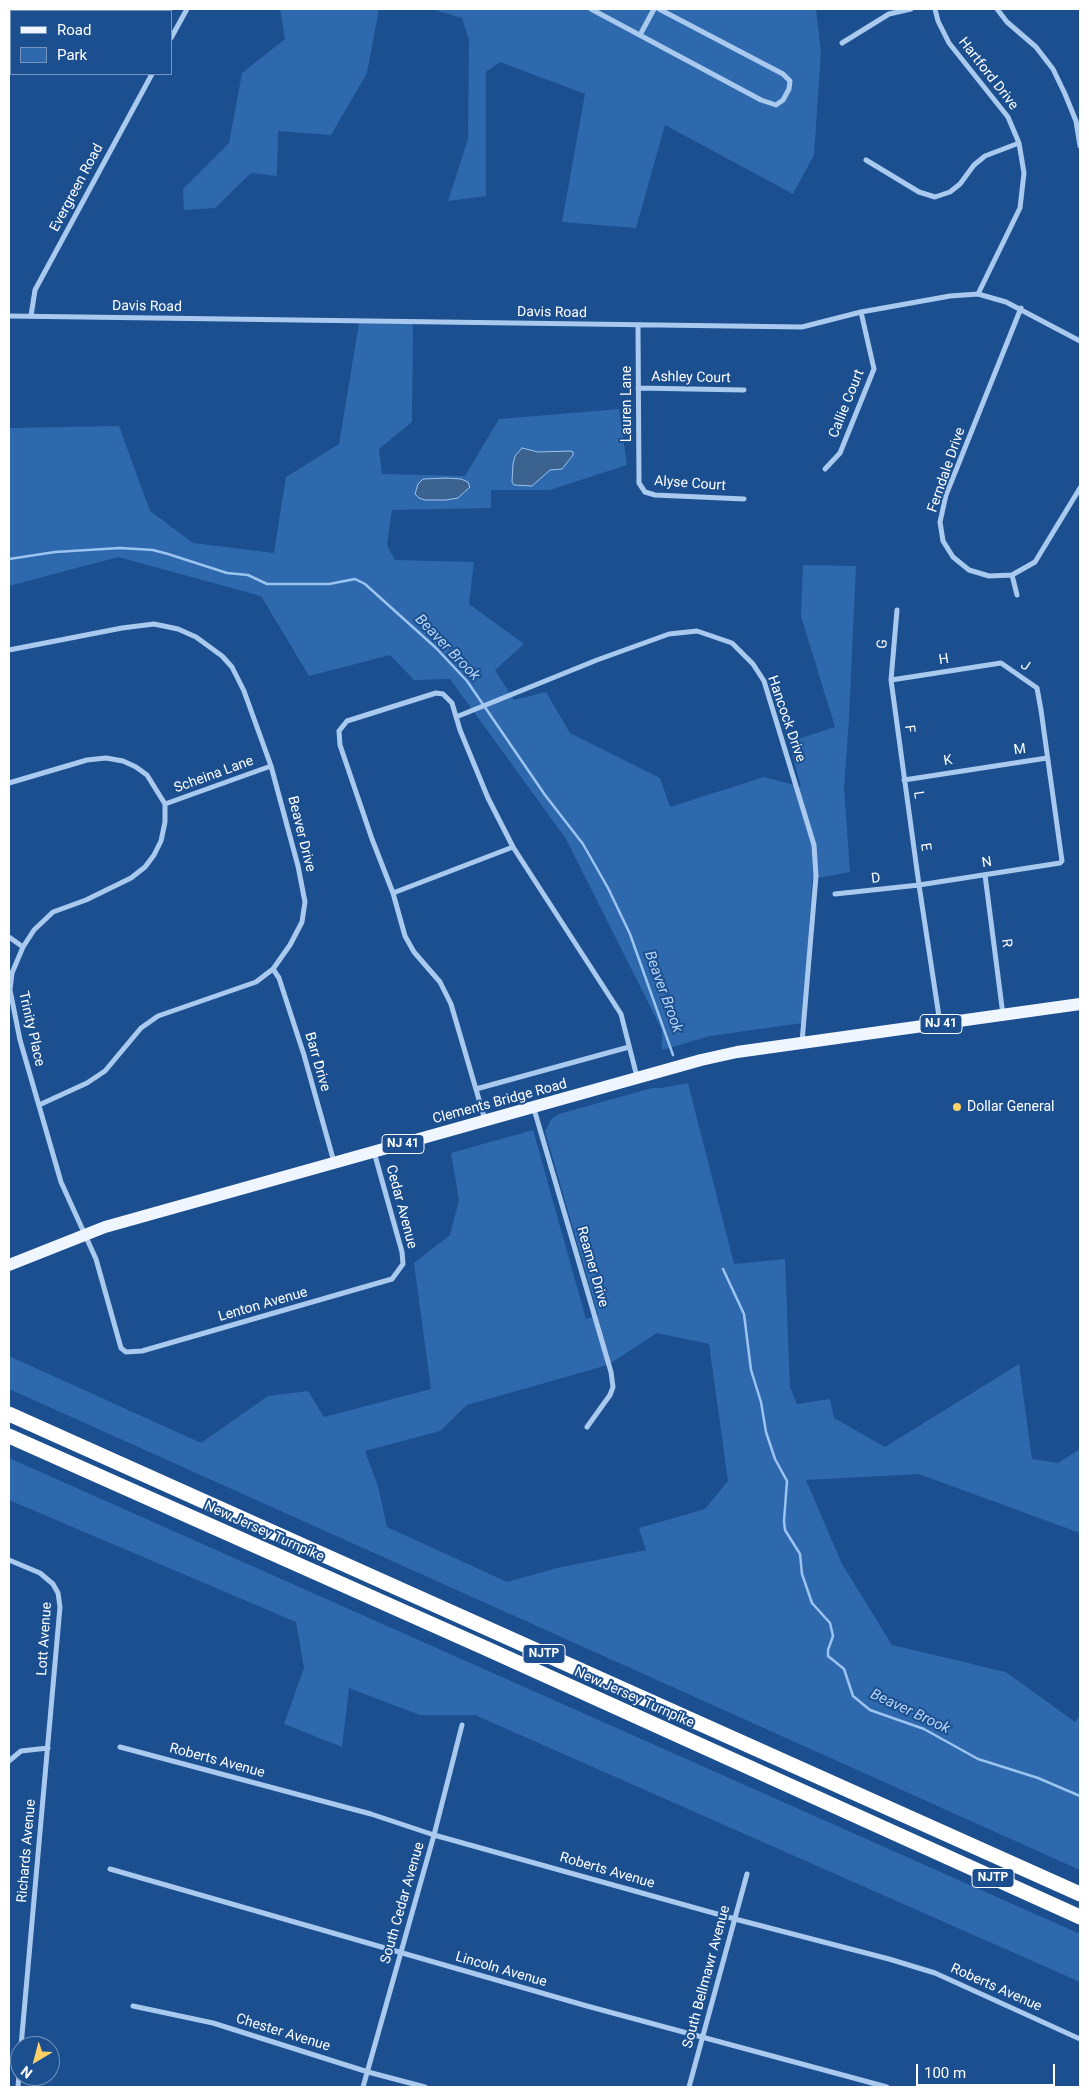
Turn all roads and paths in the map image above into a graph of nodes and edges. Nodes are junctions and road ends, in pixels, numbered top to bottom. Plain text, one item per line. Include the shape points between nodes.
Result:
1 (187, 9) edge
2 (591, 9) edge
3 (654, 9) edge
4 (659, 9) edge
5 (912, 9) edge
6 (935, 9) edge
7 (997, 9) edge
8 (640, 35) junction
9 (172, 36) edge
10 (842, 43) dead end
11 (151, 75) edge
12 (1078, 120) edge
13 (1019, 143) junction
14 (1080, 146) edge
15 (866, 160) dead end
16 (978, 294) junction
17 (1021, 308) junction
18 (861, 312) junction
19 (9, 316) edge
20 (31, 316) junction
21 (638, 326) junction
22 (1080, 341) edge
23 (638, 388) junction
24 (744, 390) dead end
25 (825, 469) dead end
26 (639, 483) joint
27 (1080, 488) edge
28 (744, 499) dead end
29 (1012, 575) junction
30 (1017, 595) dead end
31 (897, 610) dead end
32 (9, 650) edge
33 (1001, 663) joint
34 (891, 680) junction
35 (456, 717) junction
36 (1047, 758) junction
37 (996, 764) joint
38 (271, 766) junction
39 (904, 780) junction
40 (9, 783) edge
41 (165, 804) junction
42 (909, 812) joint
43 (513, 847) junction
44 (986, 875) junction
45 (918, 885) junction
46 (393, 893) junction
47 (835, 894) dead end
48 (9, 937) edge
49 (23, 948) junction
50 (273, 969) junction
51 (1080, 1004) edge
52 (1003, 1015) junction
53 (940, 1024) junction
54 (802, 1042) junction
55 (629, 1047) junction
56 (637, 1079) junction
57 (476, 1089) junction
58 (39, 1105) junction
59 (534, 1108) junction
60 (486, 1121) junction
61 (374, 1152) junction
62 (334, 1163) junction
63 (86, 1235) junction
64 (9, 1264) edge
65 (400, 1268) joint
66 (126, 1352) joint
67 (9, 1414) edge
68 (587, 1427) dead end
69 (9, 1436) edge
70 (9, 1560) edge
71 (462, 1725) dead end
72 (120, 1747) dead end
73 (48, 1748) junction
74 (9, 1761) edge
75 (434, 1835) junction
76 (110, 1869) dead end
77 (747, 1874) dead end
78 (1080, 1894) edge
79 (1080, 1917) edge
80 (735, 1919) junction
81 (401, 1952) junction
82 (133, 2006) dead end
83 (23, 2036) edge
84 (703, 2037) junction
85 (1080, 2039) edge
86 (368, 2072) junction
87 (364, 2087) edge
88 (425, 2087) edge
89 (689, 2087) edge
90 (887, 2087) edge

1 - 9 street
2 - 8 street
3 - 8 street
4 - 8 street via 783,74 790,81 783,100 776,105 761,100
5 - 10 street via 889,14
6 - 13 street, Hartford Drive via 949,43 1008,117
7 - 12 street via 1036,47
11 - 20 street, Evergreen Road via 36,290
12 - 14 street
13 - 15 street via 985,156 960,184 935,197 920,192
13 - 16 street, Hartford Drive via 1024,173 1020,208
16 - 17 street, Davis Road
16 - 18 street, Davis Road
17 - 22 street, Davis Road
17 - 29 street, Ferndale Drive via 946,495 940,522 943,541 953,557 969,570 988,576
18 - 21 street, Davis Road via 802,327
18 - 25 street, Callie Court via 874,369 840,453
19 - 20 street, Davis Road
20 - 21 street, Davis Road
21 - 23 street, Lauren Lane
23 - 24 street, Ashley Court
23 - 26 street, Lauren Lane
26 - 28 street, Alyse Court via 645,492 655,495
27 - 29 street, Ferndale Drive via 1035,562
29 - 30 street
31 - 34 street, G
32 - 38 street, Beaver Drive via 154,624 178,629 196,637 232,667
33 - 34 street, H
33 - 36 street, J via 1037,688
34 - 39 street, F
35 - 43 street via 488,798
35 - 46 street via 448,698 436,692 347,722 339,731 340,746
35 - 54 street, Hancock Drive via 669,634 697,631 732,643 753,664 764,681 814,845 816,876
36 - 37 street, M
36 - 44 street, N via 1062,861
37 - 39 street, K
38 - 41 street, Scheina Lane
38 - 50 street, Beaver Drive via 305,902 302,922
39 - 42 street, L
40 - 41 street via 87,760 106,758 123,761 147,775
41 - 49 street, Trinity Place via 161,841 144,867 131,878 53,912 34,930
42 - 45 street, E
43 - 46 street
43 - 55 street via 620,1014
44 - 45 street, N
44 - 52 street, R
45 - 47 street, D
45 - 53 street
46 - 57 street via 405,936 414,952 440,982 451,1004
48 - 49 street
49 - 58 street, Trinity Place via 12,973 10,990 20,1040
50 - 58 street, Beaver Drive via 256,982 158,1016 141,1028 105,1071 87,1084
50 - 62 street, Barr Drive via 279,978 304,1055
51 - 52 main road, NJ 41
52 - 53 main road, NJ 41
53 - 54 main road, NJ 41
54 - 56 main road, Clements Bridge Road / NJ 41 via 701,1060
55 - 56 street
55 - 57 street
56 - 59 main road, Clements Bridge Road / NJ 41
57 - 60 street
58 - 63 street, Trinity Place via 61,1182
59 - 60 main road, Clements Bridge Road / NJ 41
59 - 68 street, Reamer Drive via 611,1372 613,1387 610,1395
60 - 61 main road, Clements Bridge Road / NJ 41
61 - 62 main road, Clements Bridge Road / NJ 41
61 - 65 street, Cedar Avenue via 402,1252
62 - 63 main road, Clements Bridge Road / NJ 41
63 - 64 main road, Clements Bridge Road / NJ 41
63 - 66 street, Trinity Place via 96,1259 118,1343
65 - 66 street, Lenton Avenue via 392,1278 142,1351
67 - 78 highway, New Jersey Turnpike / NJTP
69 - 79 highway, New Jersey Turnpike / NJTP
70 - 73 street, Lott Avenue via 40,1573 58,1592 60,1607
71 - 75 street, South Cedar Avenue
72 - 75 street, Roberts Avenue via 371,1814
73 - 74 street via 21,1751
73 - 83 street, Richards Avenue
75 - 80 street, Roberts Avenue
75 - 81 street, South Cedar Avenue
76 - 81 street, Lincoln Avenue
77 - 80 street, South Bellmawr Avenue
80 - 84 street, South Bellmawr Avenue
80 - 85 street, Roberts Avenue via 935,1973
81 - 84 street, Lincoln Avenue
81 - 86 street, South Cedar Avenue
82 - 86 street, Chester Avenue via 213,2024
84 - 89 street, South Bellmawr Avenue
84 - 90 street, Lincoln Avenue
86 - 87 street, South Cedar Avenue
86 - 88 street, Chester Avenue

